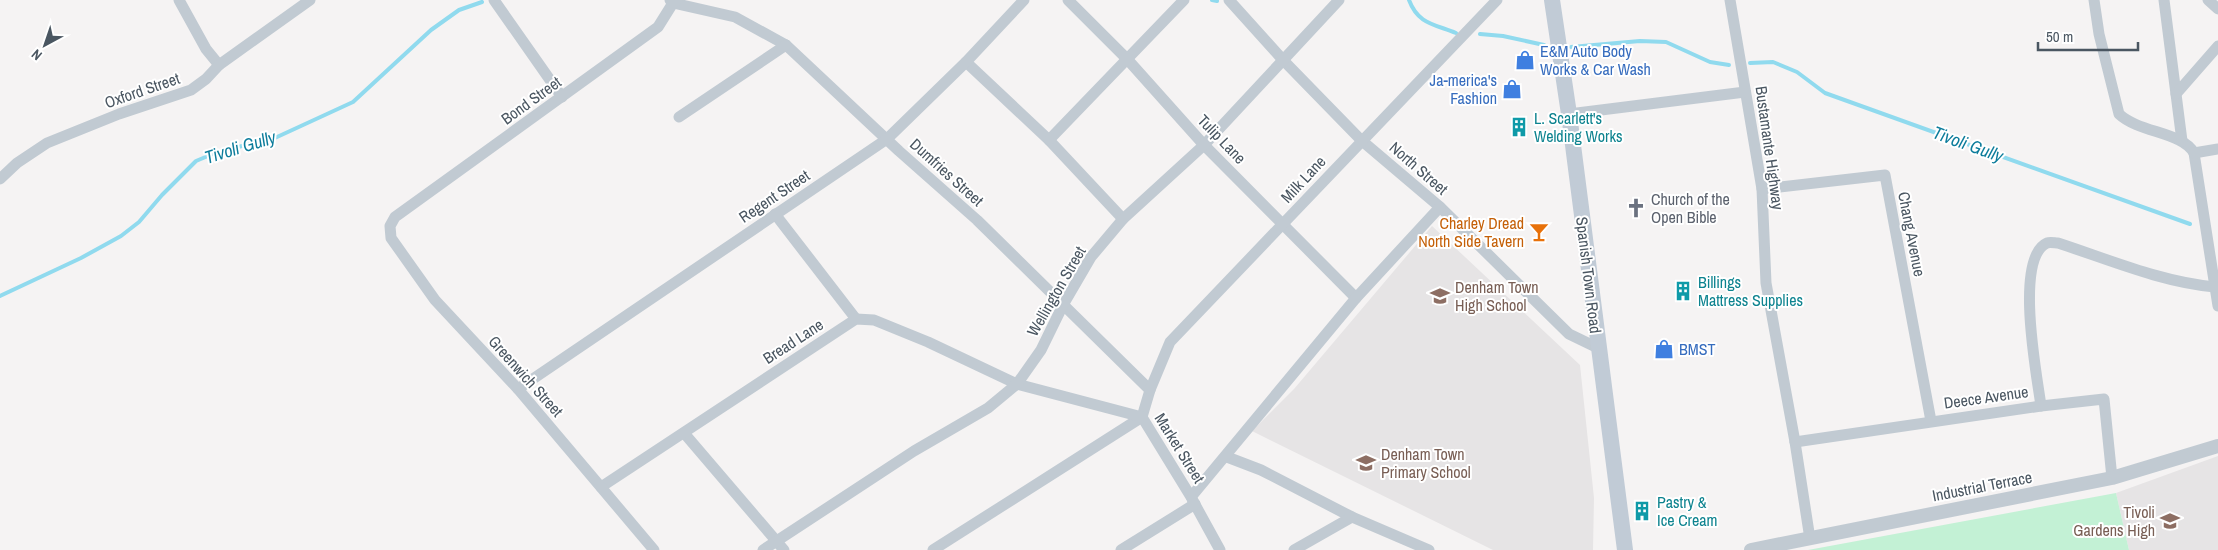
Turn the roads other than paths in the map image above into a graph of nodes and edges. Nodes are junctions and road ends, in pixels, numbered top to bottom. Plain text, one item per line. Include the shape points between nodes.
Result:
1 (179, 0) edge
2 (310, 0) edge
3 (494, 0) edge
4 (1024, 0) edge
5 (1068, 0) edge
6 (1184, 0) edge
7 (1229, 0) edge
8 (1339, 0) edge
9 (1497, 0) edge
10 (1552, 0) edge
11 (1730, 0) edge
12 (2094, 0) edge
13 (2164, 0) edge
14 (2208, 0) edge
15 (673, 1) edge
16 (2218, 9) edge
17 (786, 45) junction
18 (2218, 46) edge
19 (1128, 60) junction
20 (1284, 60) junction
21 (966, 62) junction
22 (219, 65) junction
23 (1745, 92) junction
24 (2176, 94) junction
25 (562, 97) junction
26 (1569, 114) junction
27 (679, 117) dead end
28 (887, 139) junction
29 (1049, 140) junction
30 (1361, 140) junction
31 (2182, 141) junction
32 (1204, 145) junction
33 (2218, 149) edge
34 (2194, 154) junction
35 (0, 179) edge
36 (1762, 189) junction
37 (1440, 207) junction
38 (775, 214) junction
39 (396, 217) joint
40 (1123, 219) junction
41 (1284, 224) junction
42 (2215, 287) junction
43 (1356, 298) junction
44 (1063, 305) junction
45 (2218, 306) edge
46 (856, 319) junction
47 (1598, 348) junction
48 (1017, 384) junction
49 (518, 390) junction
50 (1150, 390) junction
51 (2041, 406) junction
52 (1142, 418) junction
53 (1931, 421) junction
54 (684, 433) junction
55 (1795, 442) junction
56 (2218, 446) edge
57 (1227, 457) junction
58 (2112, 478) junction
59 (602, 487) junction
60 (1193, 501) junction
61 (1352, 517) junction
62 (1810, 539) junction
63 (780, 546) edge
64 (654, 550) edge
65 (763, 550) edge
66 (933, 550) edge
67 (1122, 550) edge
68 (1220, 550) edge
69 (1294, 550) edge
70 (1429, 550) edge
71 (1625, 550) edge
72 (1751, 550) edge

1 - 22 street via 206,49
2 - 22 street, Oxford Street
3 - 25 street
4 - 21 street, Regent Street
5 - 19 street, Tulip Lane
6 - 19 street
7 - 20 street, North Street
8 - 20 street, Wellington Street
9 - 30 street, Milk Lane
10 - 26 main road, Spanish Town Road
11 - 23 street, Bustamante Highway
12 - 31 street via 2119,114 2128,122
13 - 24 street
14 - 16 street
15 - 17 street, Dumfries Street via 735,17
15 - 25 street, Bond Street via 658,27
17 - 27 street
17 - 28 street, Dumfries Street
18 - 24 street
19 - 29 street
19 - 32 street, Tulip Lane
20 - 30 street, North Street
20 - 32 street, Wellington Street
21 - 28 street, Regent Street
21 - 29 street
22 - 35 street, Oxford Street via 191,90 118,114 48,144 17,163
23 - 26 street
23 - 36 street, Bustamante Highway
24 - 31 street
25 - 39 street, Bond Street
26 - 47 main road, Spanish Town Road
28 - 38 street, Regent Street
28 - 44 street, Dumfries Street via 977,220
29 - 40 street
30 - 37 street, North Street
30 - 41 street, Milk Lane
31 - 34 street
32 - 40 street, Wellington Street
32 - 41 street, Tulip Lane
33 - 34 street
34 - 42 street
36 - 53 street, Chang Avenue via 1885,174
36 - 55 street, Bustamante Highway via 1766,283
37 - 43 street, Market Street
37 - 47 street, North Street via 1569,334
38 - 46 street
38 - 49 street, Regent Street
39 - 49 street, Greenwich Street via 390,226 391,238 401,254 435,300
40 - 44 street, Wellington Street via 1091,257
41 - 43 street, Tulip Lane
41 - 50 street, Milk Lane via 1170,342
42 - 45 street
42 - 51 street via 2167,280 2058,243 2048,243 2041,248 2031,269 2029,310
43 - 57 street, Market Street
44 - 48 street, Wellington Street via 1041,350
44 - 50 street, Dumfries Street
46 - 48 street via 874,320
46 - 54 street, Bread Lane
47 - 71 main road, Spanish Town Road
48 - 52 street, Market Street
48 - 63 street, Wellington Street via 988,408 914,450
49 - 59 street, Greenwich Street
50 - 52 street
51 - 53 street, Deece Avenue
51 - 58 street, Deece Avenue via 2104,400
52 - 60 street, Market Street
52 - 66 street
53 - 55 street, Deece Avenue
54 - 59 street, Bread Lane
54 - 63 street
55 - 62 street, Bustamante Highway
56 - 58 street, Industrial Terrace
57 - 60 street, Market Street
57 - 61 street via 1261,470
58 - 62 street, Industrial Terrace
59 - 64 street, Greenwich Street
60 - 67 street
60 - 68 street
61 - 69 street
61 - 70 street
62 - 72 street, Industrial Terrace
63 - 65 street, Wellington Street

